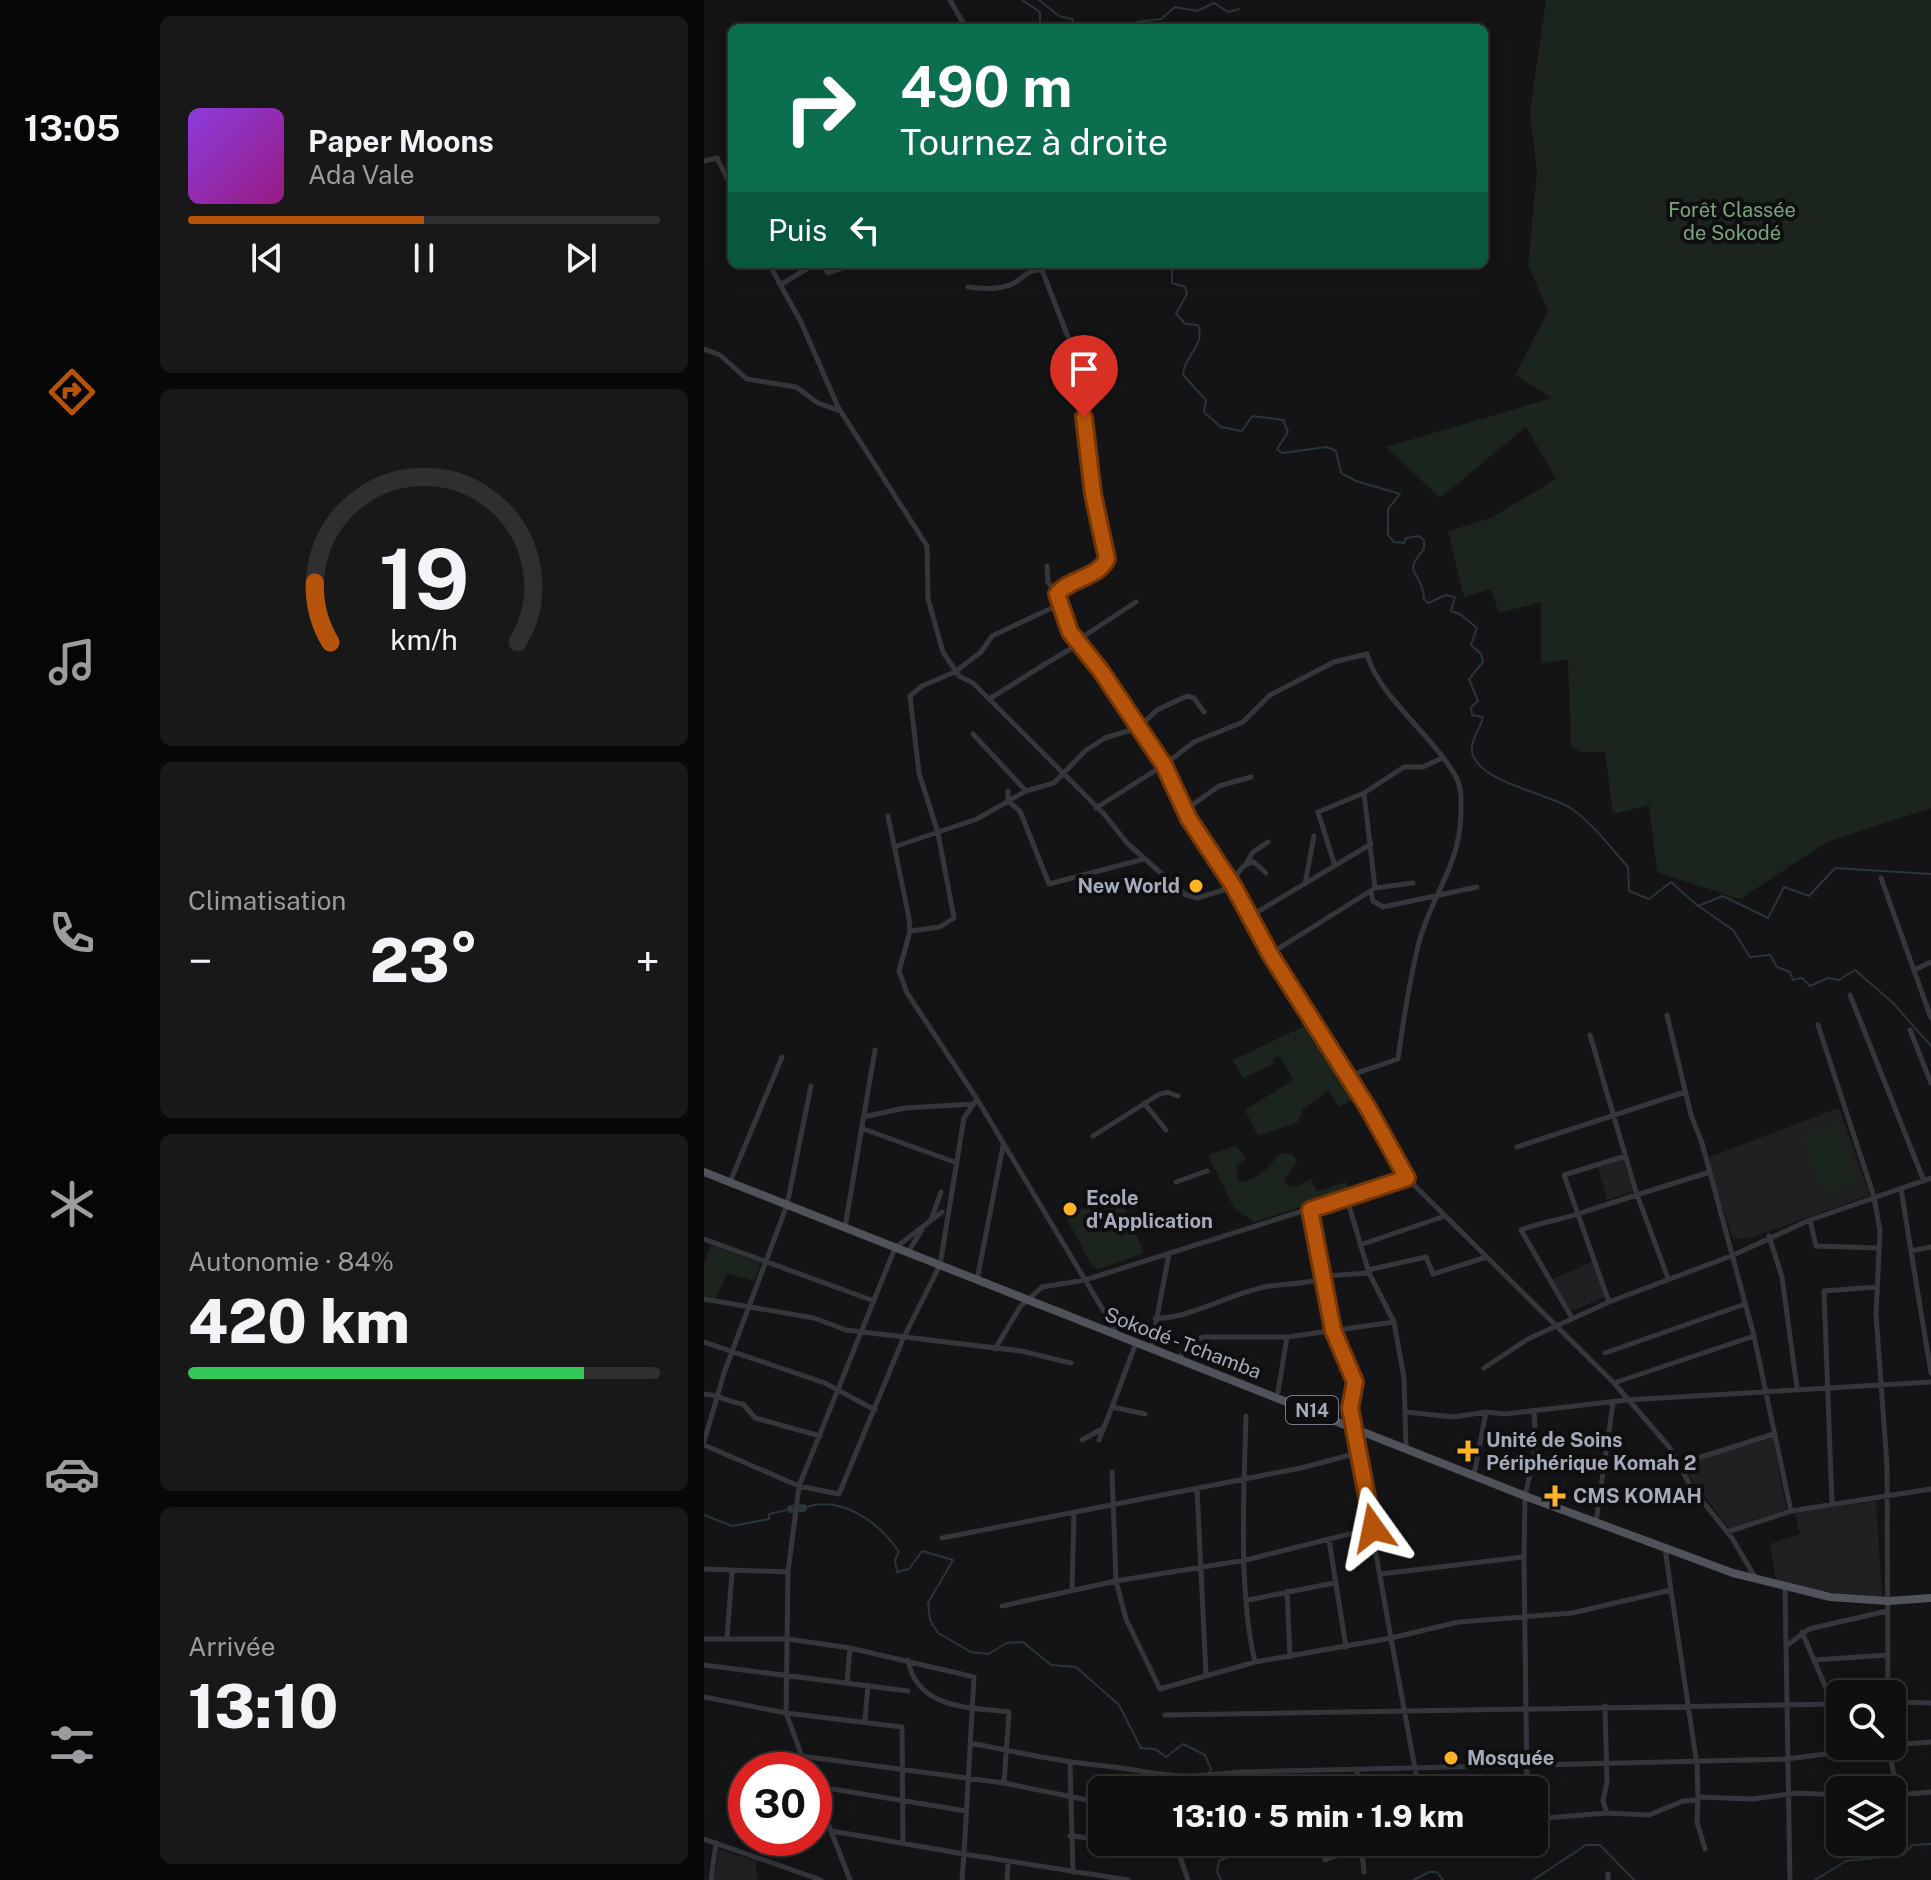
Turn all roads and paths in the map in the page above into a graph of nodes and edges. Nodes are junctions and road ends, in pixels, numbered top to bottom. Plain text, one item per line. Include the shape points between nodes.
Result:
1 (950, 0) edge
2 (964, 24) edge
3 (704, 161) edge
4 (728, 180) edge
5 (771, 268) edge
6 (808, 268) edge
7 (826, 268) edge
8 (843, 268) edge
9 (1039, 268) edge
10 (1042, 268) edge
11 (780, 285) junction
12 (968, 287) dead end
13 (704, 349) edge
14 (841, 412) junction
15 (1047, 566) dead end
16 (1057, 594) junction
17 (1136, 602) dead end
18 (1058, 605) junction
19 (1078, 645) junction
20 (955, 672) junction
21 (989, 699) junction
22 (1204, 712) dead end
23 (1138, 728) junction
24 (973, 734) dead end
25 (1442, 758) junction
26 (1164, 765) junction
27 (1064, 775) junction
28 (1251, 777) dead end
29 (1141, 779) junction
30 (1171, 779) junction
31 (1008, 791) dead end
32 (1026, 791) junction
33 (1364, 793) junction
34 (1008, 801) junction
35 (1096, 808) junction
36 (1185, 810) junction
37 (888, 816) dead end
38 (938, 833) junction
39 (1314, 836) dead end
40 (1268, 842) dead end
41 (1371, 844) junction
42 (897, 846) junction
43 (1145, 859) junction
44 (1245, 865) junction
45 (1335, 866) junction
46 (1266, 873) dead end
47 (1881, 878) dead end
48 (1413, 883) dead end
49 (1305, 885) junction
50 (1234, 887) junction
51 (1477, 887) dead end
52 (1373, 889) junction
53 (1437, 897) junction
54 (1249, 917) junction
55 (910, 931) junction
56 (1270, 954) junction
57 (1931, 962) edge
58 (1914, 970) junction
59 (1850, 995) dead end
60 (1667, 1015) dead end
61 (1931, 1018) edge
62 (1818, 1025) dead end
63 (1910, 1030) dead end
64 (1590, 1035) dead end
65 (875, 1050) dead end
66 (782, 1057) dead end
67 (1348, 1076) junction
68 (1931, 1083) edge
69 (811, 1086) dead end
70 (1685, 1092) junction
71 (1178, 1096) dead end
72 (975, 1102) junction
73 (1144, 1103) junction
74 (1614, 1116) junction
75 (863, 1117) junction
76 (861, 1128) junction
77 (1166, 1130) dead end
78 (1093, 1136) dead end
79 (1004, 1145) junction
80 (1517, 1147) dead end
81 (1626, 1156) junction
82 (957, 1163) junction
83 (1207, 1171) dead end
84 (704, 1172) edge
85 (1707, 1173) junction
86 (1407, 1178) junction
87 (1931, 1178) edge
88 (1924, 1181) junction
89 (1176, 1182) dead end
90 (729, 1183) junction
91 (1901, 1189) junction
92 (941, 1192) dead end
93 (1636, 1192) junction
94 (1874, 1197) junction
95 (1347, 1199) junction
96 (787, 1205) junction
97 (937, 1206) junction
98 (1310, 1210) junction
99 (945, 1213) junction
100 (1577, 1214) junction
101 (1445, 1216) junction
102 (930, 1220) junction
103 (1810, 1220) junction
104 (844, 1228) junction
105 (1769, 1236) junction
106 (704, 1239) edge
107 (1360, 1245) junction
108 (1931, 1247) edge
109 (895, 1248) junction
110 (1879, 1248) junction
111 (1911, 1251) junction
112 (907, 1253) junction
113 (1169, 1253) junction
114 (1731, 1256) junction
115 (1488, 1257) junction
116 (766, 1261) junction
117 (940, 1265) junction
118 (1368, 1272) junction
119 (1325, 1277) junction
120 (1668, 1278) junction
121 (977, 1280) junction
122 (1085, 1280) junction
123 (1876, 1287) junction
124 (704, 1299) edge
125 (1026, 1300) junction
126 (874, 1301) junction
127 (1609, 1302) junction
128 (1745, 1304) junction
129 (749, 1305) junction
130 (1155, 1318) junction
131 (1572, 1318) junction
132 (1394, 1322) junction
133 (1558, 1325) junction
134 (1333, 1330) junction
135 (862, 1332) junction
136 (1119, 1336) junction
137 (1754, 1336) junction
138 (1287, 1337) junction
139 (903, 1339) junction
140 (704, 1342) edge
141 (1136, 1343) junction
142 (995, 1349) junction
143 (1151, 1349) junction
144 (733, 1352) junction
145 (1605, 1353) dead end
146 (1180, 1359) junction
147 (1071, 1363) dead end
148 (1484, 1368) dead end
149 (1931, 1373) edge
150 (1931, 1382) edge
151 (1614, 1383) junction
152 (1826, 1387) junction
153 (1880, 1387) junction
154 (1797, 1388) junction
155 (1766, 1390) junction
156 (1278, 1392) dead end
157 (839, 1393) junction
158 (704, 1394) edge
159 (717, 1396) junction
160 (1627, 1400) junction
161 (1613, 1403) junction
162 (1112, 1407) junction
163 (875, 1410) junction
164 (1534, 1410) junction
165 (1406, 1412) junction
166 (1486, 1412) junction
167 (1145, 1414) dead end
168 (1246, 1416) dead end
169 (1355, 1427) junction
170 (1103, 1428) junction
171 (1774, 1434) junction
172 (820, 1436) junction
173 (1082, 1440) dead end
174 (1099, 1440) dead end
175 (704, 1444) edge
176 (1406, 1447) junction
177 (1358, 1453) junction
178 (1679, 1464) junction
179 (1112, 1472) dead end
180 (1474, 1475) junction
181 (1244, 1480) junction
182 (799, 1486) junction
183 (1197, 1489) junction
184 (1931, 1489) edge
185 (1885, 1495) junction
186 (1525, 1496) junction
187 (1832, 1504) junction
188 (1115, 1506) junction
189 (1791, 1511) junction
190 (1074, 1512) junction
191 (1596, 1522) junction
192 (1373, 1528) junction
193 (1727, 1532) junction
194 (942, 1538) dead end
195 (1329, 1540) junction
196 (1665, 1548) junction
197 (1524, 1557) junction
198 (1246, 1560) junction
199 (704, 1569) edge
200 (1199, 1569) junction
201 (732, 1572) junction
202 (788, 1572) junction
203 (1381, 1574) junction
204 (1756, 1580) junction
205 (1116, 1581) junction
206 (1334, 1583) junction
207 (1785, 1588) junction
208 (1072, 1589) junction
209 (1671, 1590) junction
210 (1287, 1591) junction
211 (1931, 1598) edge
212 (1248, 1600) junction
213 (1002, 1606) dead end
214 (1888, 1606) junction
215 (1524, 1619) junction
216 (1802, 1632) junction
217 (727, 1638) junction
218 (1391, 1638) junction
219 (704, 1639) edge
220 (788, 1639) junction
221 (1786, 1646) junction
222 (1346, 1647) junction
223 (850, 1648) junction
224 (1887, 1655) junction
225 (1290, 1657) junction
226 (908, 1660) junction
227 (1814, 1660) junction
228 (1255, 1662) junction
229 (704, 1665) edge
230 (787, 1674) junction
231 (1206, 1674) junction
232 (1888, 1680) edge
233 (847, 1682) junction
234 (868, 1685) junction
235 (1826, 1689) edge
236 (908, 1691) dead end
237 (704, 1697) edge
238 (1906, 1702) edge
239 (1931, 1703) edge
240 (1826, 1704) edge
241 (1787, 1705) junction
242 (1605, 1706) junction
243 (1687, 1706) junction
244 (972, 1707) junction
245 (1524, 1710) junction
246 (786, 1713) junction
247 (1406, 1714) junction
248 (1165, 1715) dead end
249 (865, 1720) junction
250 (1931, 1742) edge
251 (970, 1743) junction
252 (1906, 1744) edge
253 (1007, 1750) junction
254 (800, 1752) edge
255 (1826, 1753) edge
256 (1787, 1759) junction
257 (832, 1760) edge
258 (1891, 1760) edge
259 (1696, 1761) junction
260 (1607, 1762) junction
261 (1070, 1764) junction
262 (1528, 1764) junction
263 (904, 1768) junction
264 (1415, 1768) junction
265 (1357, 1770) junction
266 (1163, 1776) edge
267 (1196, 1776) edge
268 (1357, 1776) edge
269 (1416, 1776) edge
270 (1528, 1776) edge
271 (968, 1781) junction
272 (1004, 1783) junction
273 (832, 1790) edge
274 (1931, 1792) edge
275 (1787, 1795) junction
276 (1826, 1795) edge
277 (1072, 1798) junction
278 (1697, 1798) junction
279 (905, 1800) junction
280 (1088, 1801) edge
281 (966, 1811) junction
282 (1607, 1813) junction
283 (1548, 1818) edge
284 (832, 1831) joint
285 (1070, 1836) junction
286 (1088, 1838) edge
287 (704, 1839) edge
288 (716, 1843) junction
289 (903, 1843) junction
290 (1705, 1849) dead end
291 (964, 1854) junction
292 (1180, 1856) edge
293 (1334, 1856) edge
294 (1363, 1856) edge
295 (1325, 1860) dead end
296 (1008, 1861) junction
297 (1073, 1872) junction
298 (1364, 1872) dead end
299 (711, 1880) edge
300 (821, 1880) edge
301 (850, 1880) edge
302 (962, 1880) edge
303 (1007, 1880) edge
304 (1128, 1880) edge
305 (1188, 1880) edge
306 (1790, 1880) edge

1 - 2 street
3 - 4 street via 717,158
5 - 11 street
6 - 11 street
7 - 8 street via 829,273
9 - 12 street via 1012,284
10 - 16 street via 1080,368 1093,494 1107,559 1100,569
11 - 14 street
13 - 14 street via 720,355 747,379 796,387
14 - 20 street via 927,546 928,599 943,652
15 - 16 street via 1048,582
16 - 18 street
17 - 19 street
18 - 19 street
18 - 20 street via 992,636
19 - 21 street
19 - 23 street
20 - 21 street
20 - 38 street via 910,696 919,773
21 - 27 street
22 - 23 street via 1187,696 1157,710
23 - 26 street
23 - 27 street via 1105,738
24 - 32 street
25 - 26 street via 1392,696 1367,654 1334,662 1270,695 1243,722 1194,742
25 - 33 street via 1423,767 1404,767
25 - 53 street via 1460,787 1461,827 1457,852
26 - 29 street
26 - 30 street
27 - 32 street
27 - 35 street
28 - 36 street via 1219,786
29 - 30 street via 1163,772
29 - 35 street
30 - 36 street
31 - 34 street
32 - 34 street
33 - 41 street
33 - 45 street via 1318,812
34 - 38 street
34 - 43 street via 1020,811 1049,884
35 - 43 street
36 - 50 street
37 - 42 street
38 - 42 street
38 - 55 street via 954,918 940,927
39 - 49 street
40 - 44 street
41 - 45 street
41 - 52 street
42 - 55 street
43 - 50 street via 1193,898
44 - 46 street via 1254,862
44 - 50 street via 1235,876
45 - 49 street
47 - 58 street
48 - 52 street
49 - 54 street
50 - 54 street
51 - 53 street
52 - 53 street via 1373,901 1383,907
52 - 56 street
53 - 67 street via 1418,946 1398,1059
54 - 56 street
55 - 72 street via 899,971 907,993
56 - 67 street
57 - 58 street
58 - 61 street
59 - 88 street
60 - 70 street
62 - 94 street
63 - 68 street
64 - 74 street
65 - 75 street
66 - 90 street
67 - 86 street
69 - 96 street
70 - 74 street
70 - 85 street
71 - 73 street via 1167,1092
72 - 75 street
72 - 79 street
72 - 82 street via 964,1118
73 - 77 street
73 - 78 street
74 - 80 street
74 - 81 street
75 - 76 street
76 - 82 street
76 - 104 street
79 - 121 street
79 - 122 street
81 - 93 street
81 - 100 street via 1564,1175
82 - 99 street
83 - 89 street
84 - 90 main road, Sokodé - Tchamba / N14
85 - 93 street
85 - 114 street
86 - 95 street
86 - 101 street
87 - 88 street
88 - 91 street
90 - 96 main road, Sokodé - Tchamba / N14
91 - 94 street
91 - 111 street
92 - 97 street
93 - 100 street
93 - 120 street
94 - 103 street
94 - 110 street
95 - 98 street
95 - 107 street
96 - 104 main road, Sokodé - Tchamba / N14
96 - 116 street
97 - 99 street
97 - 102 street
98 - 113 street
98 - 119 street
99 - 102 street
99 - 117 street
100 - 127 street
100 - 131 street via 1521,1230
101 - 107 street
101 - 115 street
102 - 109 street
102 - 112 street
103 - 105 street
103 - 110 street via 1816,1246
104 - 109 main road, Sokodé - Tchamba / N14
105 - 114 street
105 - 154 street via 1782,1277
106 - 116 street
107 - 118 street
108 - 111 street
109 - 112 main road, Sokodé - Tchamba / N14
109 - 126 street
110 - 123 street
111 - 149 street
112 - 117 main road, Sokodé - Tchamba / N14
113 - 122 street
113 - 130 street
114 - 120 street
114 - 128 street
115 - 118 street via 1433,1274 1426,1257
115 - 133 street
116 - 126 street
116 - 129 street
117 - 121 main road, Sokodé - Tchamba / N14
117 - 139 street
118 - 119 street
118 - 132 street
119 - 130 street via 1268,1286 1196,1307 1184,1316
119 - 134 street
120 - 127 street
121 - 125 main road, Sokodé - Tchamba / N14
122 - 125 street via 1042,1287
122 - 136 street
123 - 152 street via 1824,1291
123 - 153 street
124 - 129 street
125 - 136 main road, Sokodé - Tchamba / N14
125 - 142 street
126 - 135 street
127 - 131 street
128 - 137 street
128 - 145 street
129 - 135 street
129 - 144 street
130 - 143 street
131 - 133 street
132 - 134 street
132 - 165 street
133 - 148 street
133 - 151 street
134 - 138 street
134 - 169 street via 1355,1382 1350,1408
135 - 139 street
135 - 157 street
136 - 141 main road, Sokodé - Tchamba / N14
137 - 151 street
137 - 155 street
138 - 146 street via 1203,1337 1184,1346
138 - 156 street
139 - 142 street
139 - 163 street
140 - 144 street
141 - 143 main road, Sokodé - Tchamba / N14
141 - 162 street
142 - 147 street
143 - 146 main road, Sokodé - Tchamba / N14
144 - 157 street via 825,1383
144 - 159 street
146 - 169 main road, Sokodé - Tchamba / N14
150 - 153 street
151 - 160 street
152 - 153 street
152 - 154 street
152 - 187 street
153 - 185 street
154 - 155 street
155 - 160 street
155 - 171 street
157 - 163 street
157 - 172 street
158 - 159 street
159 - 172 street via 725,1403 743,1404 755,1418
159 - 175 street
160 - 161 street
160 - 178 street
161 - 164 street
161 - 191 street
162 - 167 street
162 - 170 street
163 - 182 street via 839,1494
164 - 166 street
164 - 186 street via 1536,1447
165 - 166 street via 1454,1417
165 - 176 street
166 - 180 street
168 - 181 street
169 - 176 main road, Sokodé - Tchamba / N14
169 - 177 street
170 - 173 street
170 - 174 street
171 - 178 street
171 - 189 street
172 - 182 street
175 - 182 street
176 - 180 main road, Sokodé - Tchamba / N14
177 - 181 street
177 - 192 street
178 - 193 street
179 - 188 street
180 - 186 main road, Sokodé - Tchamba / N14
181 - 183 street
181 - 198 street
182 - 202 street
183 - 188 street
183 - 200 street
184 - 185 street
185 - 187 street
185 - 214 street
186 - 191 main road, Sokodé - Tchamba / N14
186 - 197 street
187 - 189 street
188 - 190 street
188 - 205 street
189 - 193 street
190 - 194 street
190 - 208 street
191 - 196 main road, Sokodé - Tchamba / N14
192 - 195 street
192 - 203 street
193 - 204 street
195 - 198 street
195 - 206 street
196 - 204 main road, Sokodé - Tchamba / N14
196 - 209 street
197 - 203 street
197 - 215 street
198 - 200 street
198 - 212 street
199 - 201 street
200 - 205 street
200 - 231 street
201 - 202 street
201 - 217 street
202 - 220 street
203 - 218 street
204 - 207 main road, Sokodé - Tchamba / N14
205 - 208 street
205 - 231 street via 1126,1619 1160,1689
206 - 210 street
206 - 222 street
207 - 214 main road, Sokodé - Tchamba / N14
207 - 221 street
208 - 213 street
209 - 215 street
209 - 243 street
210 - 212 street
210 - 225 street
211 - 214 main road, Sokodé - Tchamba / N14
212 - 228 street
214 - 216 street
214 - 224 street
215 - 218 street via 1459,1622
215 - 245 street
216 - 221 street
216 - 227 street
217 - 219 street
217 - 220 street
218 - 222 street
218 - 247 street
220 - 223 street
220 - 230 street
221 - 241 street
222 - 225 street
223 - 226 street
223 - 233 street
224 - 227 street
224 - 232 street
225 - 228 street
226 - 244 street via 911,1675 933,1700
226 - 244 street via 974,1677
227 - 235 street
228 - 231 street
229 - 230 street
230 - 233 street
230 - 246 street
233 - 234 street
234 - 236 street
234 - 249 street
237 - 246 street
238 - 239 street
240 - 241 street
241 - 243 street
241 - 256 street
242 - 243 street
242 - 245 street
242 - 260 street
243 - 259 street
244 - 251 street
244 - 253 street via 1009,1712
245 - 247 street
245 - 262 street
246 - 249 street
246 - 254 street
247 - 248 street
247 - 264 street
249 - 263 street via 902,1727
250 - 252 street
251 - 253 street
251 - 271 street
253 - 261 street
253 - 272 street
255 - 256 street
256 - 259 street
256 - 275 street
257 - 263 street
258 - 274 street via 1897,1795
259 - 260 street
259 - 278 street
260 - 262 street
260 - 282 street
261 - 266 street
261 - 277 street
262 - 264 street
262 - 270 street
263 - 271 street
263 - 279 street
264 - 265 street
264 - 269 street
265 - 267 street
265 - 268 street
271 - 272 street
271 - 281 street
272 - 277 street
273 - 279 street
275 - 276 street
275 - 278 street
275 - 306 street
277 - 280 street
277 - 285 street
278 - 282 street via 1649,1815
278 - 290 street
279 - 281 street
279 - 289 street
281 - 291 street
282 - 283 street
284 - 289 street
284 - 301 street
285 - 286 street
285 - 297 street
287 - 288 street
288 - 299 street
288 - 300 street
289 - 291 street
291 - 296 street
291 - 302 street
292 - 305 street
293 - 295 street
294 - 298 street
296 - 297 street
296 - 303 street
297 - 304 street

